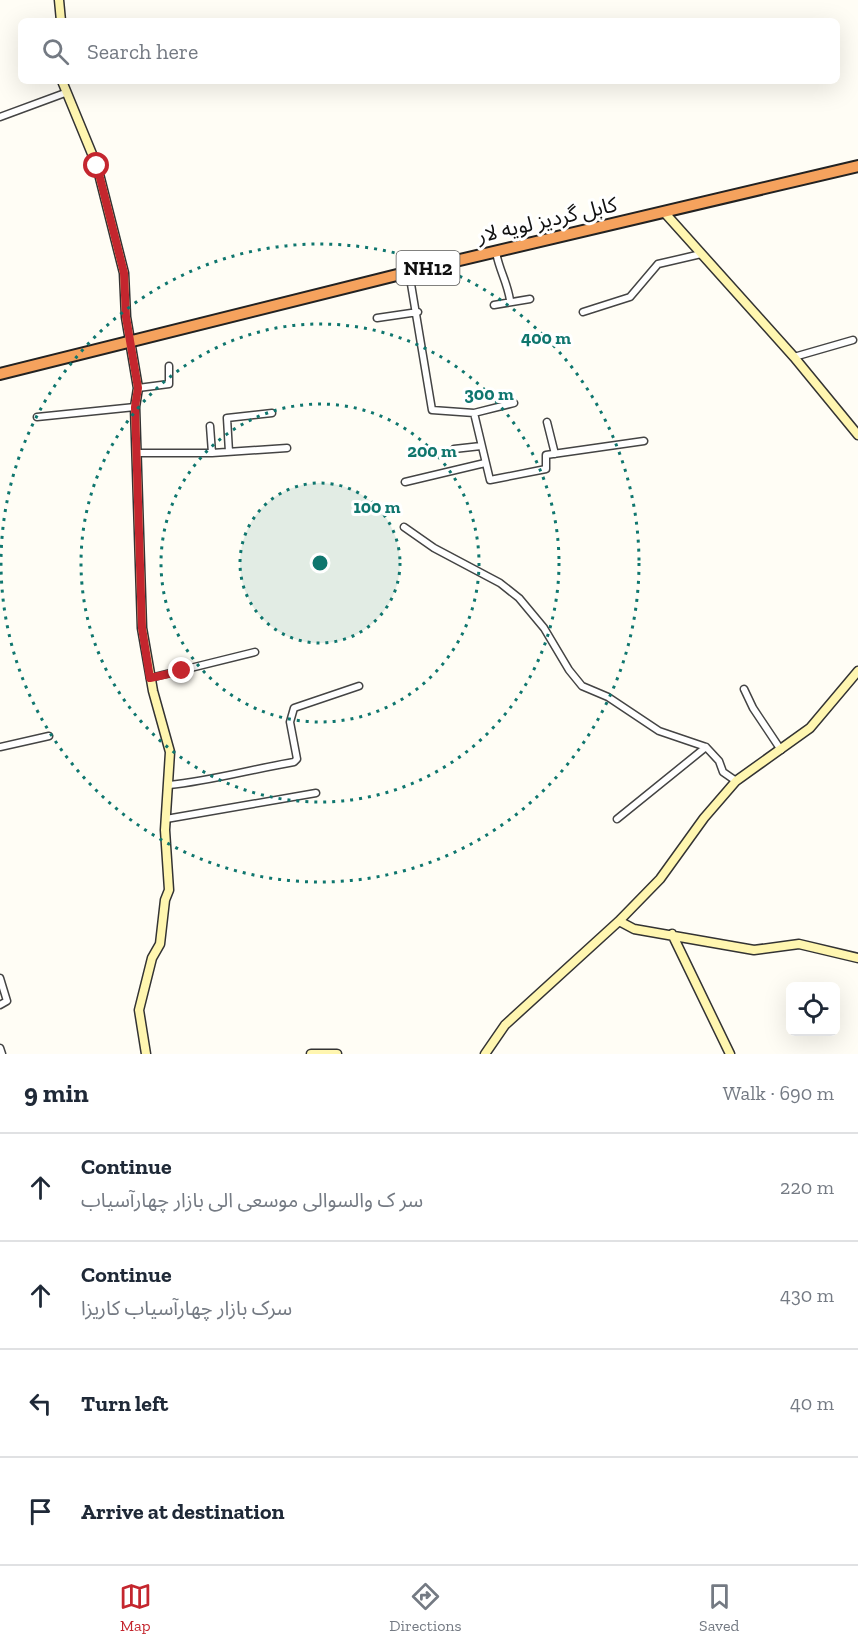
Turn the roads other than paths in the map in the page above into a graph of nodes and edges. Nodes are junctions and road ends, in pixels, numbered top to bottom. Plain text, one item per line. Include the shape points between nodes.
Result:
1 (59, 0) edge
2 (60, 18) edge
3 (63, 84) edge
4 (65, 93) junction
5 (0, 117) edge
6 (858, 166) edge
7 (664, 213) junction
8 (496, 252) junction
9 (701, 254) junction
10 (409, 272) junction
11 (530, 299) dead end
12 (510, 300) junction
13 (494, 305) dead end
14 (418, 312) junction
15 (583, 312) dead end
16 (377, 318) dead end
17 (131, 340) junction
18 (853, 340) dead end
19 (794, 357) junction
20 (169, 366) dead end
21 (0, 374) edge
22 (138, 388) junction
23 (514, 403) dead end
24 (135, 407) junction
25 (272, 413) dead end
26 (474, 413) junction
27 (37, 417) dead end
28 (547, 422) dead end
29 (210, 426) dead end
30 (858, 435) edge
31 (644, 441) dead end
32 (481, 446) junction
33 (287, 448) dead end
34 (454, 449) dead end
35 (229, 452) junction
36 (137, 453) junction
37 (212, 453) junction
38 (555, 454) junction
39 (485, 463) junction
40 (405, 482) dead end
41 (404, 527) dead end
42 (255, 652) dead end
43 (858, 671) edge
44 (150, 678) junction
45 (359, 686) dead end
46 (744, 689) dead end
47 (49, 736) dead end
48 (0, 747) edge
49 (706, 747) junction
50 (781, 750) junction
51 (736, 781) junction
52 (169, 784) junction
53 (316, 793) dead end
54 (166, 819) junction
55 (617, 819) dead end
56 (619, 921) junction
57 (672, 934) junction
58 (858, 958) edge
59 (0, 978) edge
60 (0, 1005) edge
61 (0, 1048) edge
62 (2, 1054) edge
63 (146, 1054) edge
64 (310, 1054) edge
65 (337, 1054) edge
66 (485, 1054) edge
67 (730, 1054) edge

1 - 2 street
3 - 4 street
4 - 5 street
4 - 17 street via 97,166 124,273
6 - 7 highway, کابل گردیز لویه لار / NH12
7 - 8 highway, کابل گردیز لویه لار / NH12
7 - 9 street
8 - 10 highway, کابل گردیز لویه لار / NH12
8 - 12 street
9 - 15 street via 658,264 630,297
9 - 19 street
10 - 14 street
10 - 17 highway, کابل گردیز لویه لار / NH12
11 - 12 street
12 - 13 street
14 - 16 street
14 - 26 street via 432,410
17 - 21 highway, کابل گردیز لویه لار / NH12
17 - 22 street
18 - 19 street
19 - 30 street
20 - 22 street via 170,384
22 - 24 street
23 - 26 street
24 - 27 street
24 - 36 street
25 - 35 street via 228,418
26 - 32 street
28 - 38 street
29 - 37 street
31 - 38 street
32 - 34 street
32 - 39 street
33 - 35 street
35 - 37 street
36 - 37 street
36 - 44 street via 142,628
38 - 39 street via 546,456 546,469 490,480
39 - 40 street
41 - 49 street via 519,598 582,686 608,697 659,731
42 - 44 street
43 - 50 street via 810,728
44 - 52 street via 170,752
45 - 52 street via 294,708 290,722 297,759 294,762 203,782
46 - 50 street
47 - 48 street
49 - 51 street via 726,776
49 - 55 street
50 - 51 street
51 - 56 street via 660,879
52 - 54 street
53 - 54 street
54 - 63 street via 169,890 160,944 139,1010
56 - 57 street via 634,929
56 - 66 street via 505,1025
57 - 58 street via 754,950 799,944
57 - 67 street
59 - 60 street via 7,1001
61 - 62 street
64 - 65 street

